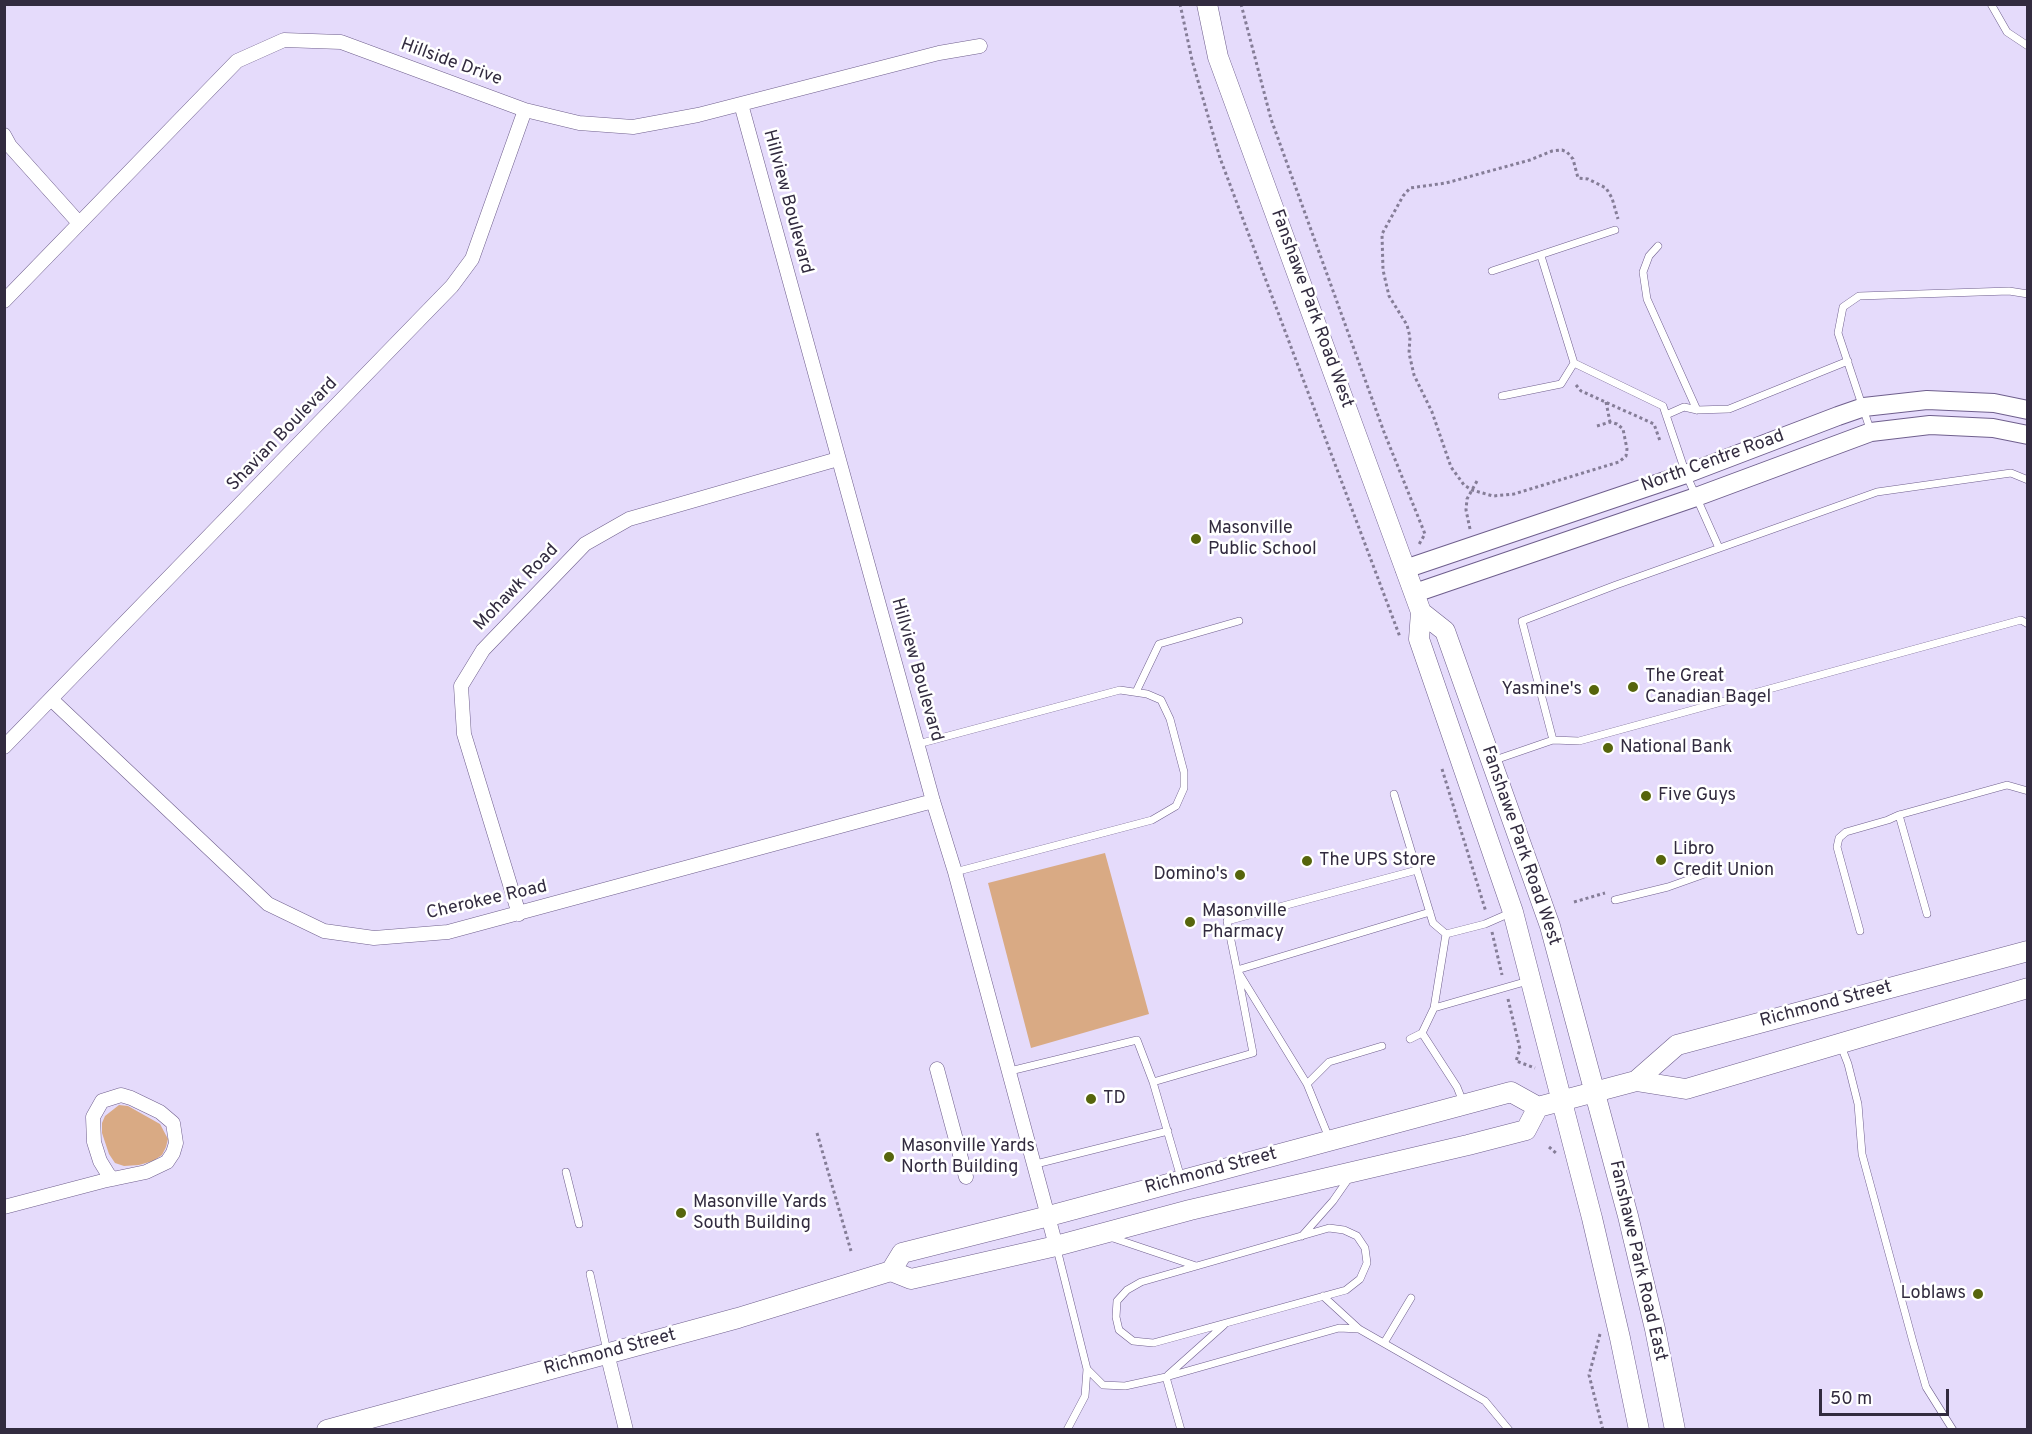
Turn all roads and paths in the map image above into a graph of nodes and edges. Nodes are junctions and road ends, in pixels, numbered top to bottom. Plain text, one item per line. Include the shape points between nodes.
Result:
1 (1180, 4) edge
2 (1207, 4) edge
3 (1241, 4) edge
4 (1991, 4) edge
5 (980, 45) dead end
6 (2028, 46) edge
7 (741, 104) junction
8 (525, 110) junction
9 (4, 135) edge
10 (79, 223) junction
11 (1615, 230) joint
12 (1658, 246) dead end
13 (1541, 256) junction
14 (1492, 271) dead end
15 (2028, 294) edge
16 (4, 301) edge
17 (1848, 361) junction
18 (1574, 363) junction
19 (1576, 385) dead end
20 (1502, 396) dead end
21 (1606, 402) junction
22 (1864, 407) junction
23 (1697, 410) junction
24 (2028, 410) edge
25 (1666, 415) junction
26 (1610, 423) junction
27 (1597, 426) dead end
28 (1872, 432) junction
29 (2028, 435) edge
30 (1661, 442) dead end
31 (838, 459) junction
32 (1686, 474) junction
33 (2028, 480) edge
34 (1478, 481) dead end
35 (1472, 490) junction
36 (1696, 497) junction
37 (1470, 529) dead end
38 (1719, 548) junction
39 (1405, 569) junction
40 (1418, 603) junction
41 (1239, 621) dead end
42 (2028, 624) edge
43 (1401, 640) dead end
44 (1136, 692) junction
45 (52, 700) junction
46 (1553, 740) junction
47 (918, 744) junction
48 (4, 747) edge
49 (1491, 761) junction
50 (1441, 764) dead end
51 (2028, 791) edge
52 (1394, 794) dead end
53 (933, 801) junction
54 (1899, 815) junction
55 (1417, 870) junction
56 (1713, 871) dead end
57 (955, 872) junction
58 (1607, 892) dead end
59 (1615, 900) dead end
60 (1574, 902) dead end
61 (1430, 912) junction
62 (1513, 912) junction
63 (519, 914) junction
64 (1927, 914) dead end
65 (1490, 922) junction
66 (1860, 932) dead end
67 (1446, 934) junction
68 (2028, 951) edge
69 (1237, 970) junction
70 (1531, 980) junction
71 (1505, 987) junction
72 (2028, 988) edge
73 (1434, 1008) junction
74 (1422, 1033) junction
75 (1410, 1039) dead end
76 (1840, 1043) junction
77 (1382, 1046) dead end
78 (1535, 1068) dead end
79 (937, 1069) dead end
80 (1010, 1071) junction
81 (1636, 1081) junction
82 (1153, 1082) junction
83 (1307, 1084) junction
84 (1596, 1093) junction
85 (1562, 1102) junction
86 (1464, 1105) junction
87 (1538, 1107) junction
88 (1168, 1131) junction
89 (817, 1133) dead end
90 (1330, 1140) junction
91 (1550, 1147) dead end
92 (1558, 1156) dead end
93 (1035, 1164) junction
94 (566, 1172) dead end
95 (1353, 1172) junction
96 (966, 1177) dead end
97 (113, 1179) junction
98 (1181, 1180) junction
99 (4, 1208) edge
100 (1049, 1216) junction
101 (579, 1224) dead end
102 (1103, 1235) junction
103 (1302, 1236) junction
104 (1056, 1246) junction
105 (851, 1251) dead end
106 (1196, 1266) junction
107 (891, 1271) junction
108 (590, 1274) dead end
109 (1323, 1296) junction
110 (1411, 1298) dead end
111 (1227, 1322) junction
112 (1601, 1326) dead end
113 (1359, 1329) junction
114 (1384, 1343) junction
115 (607, 1353) junction
116 (1087, 1368) junction
117 (1166, 1377) junction
118 (327, 1430) edge
119 (626, 1430) edge
120 (1067, 1430) edge
121 (1181, 1430) edge
122 (1509, 1430) edge
123 (1603, 1430) edge
124 (1639, 1430) edge
125 (1675, 1430) edge
126 (1953, 1430) edge

1 - 43 path via 1220,158
2 - 39 main road, Fanshawe Park Road West via 1218,57
3 - 39 path via 1282,151 1425,534
4 - 6 lane via 2007,32
5 - 7 street, Hillside Drive via 939,52
7 - 8 street, Hillside Drive via 633,127 579,123
7 - 31 street, Hillview Boulevard
8 - 10 street, Hillside Drive via 341,42 284,40 237,61
8 - 45 street, Shavian Boulevard via 472,259 452,286
9 - 10 street
10 - 16 street, Hillside Drive
11 - 13 lane
11 - 35 path via 1621,229 1606,188 1578,178 1573,159 1562,150 1446,183 1410,188 1382,234 1382,262 1389,296 1407,325 1414,375 1451,467
12 - 23 lane via 1643,272 1647,299
13 - 14 lane
13 - 18 lane
15 - 17 lane via 2009,291 1860,296 1843,307 1838,333
17 - 22 lane
17 - 23 lane via 1729,409
18 - 20 lane via 1561,384
18 - 25 lane via 1663,406
19 - 21 path
21 - 26 path
21 - 30 path via 1654,424
22 - 24 street, North Centre Road via 1927,400 1994,403
22 - 28 lane
22 - 32 street, North Centre Road
23 - 25 lane via 1684,407
25 - 32 lane
26 - 27 path
26 - 35 path via 1623,429 1626,438 1626,456 1619,462 1514,494 1492,496
28 - 29 street, North Centre Road via 1930,425 1993,428
28 - 36 street, North Centre Road
31 - 47 street, Hillview Boulevard
31 - 63 street, Mohawk Road via 629,519 585,544 483,650 461,687 464,734
32 - 36 lane
32 - 39 street, North Centre Road
33 - 38 lane via 2011,473 1877,492
34 - 35 path
35 - 37 path via 1466,510
36 - 38 lane
36 - 40 street, North Centre Road
38 - 46 lane via 1522,621
39 - 40 main road, Fanshawe Park Road West
40 - 49 main road, Fanshawe Park Road West via 1445,631
40 - 62 main road, Fanshawe Park Road West via 1419,639
41 - 44 lane via 1159,644
42 - 46 lane via 2020,620 1579,741
44 - 47 lane via 1120,690
44 - 57 lane via 1161,700 1170,718 1184,772 1184,788 1176,806 1152,820
45 - 48 street, Shavian Boulevard
45 - 63 street, Cherokee Road via 268,904 324,931 374,938 448,932
46 - 49 lane
47 - 53 street, Hillview Boulevard
49 - 84 main road, Fanshawe Park Road West via 1550,926
50 - 65 path
51 - 54 lane via 2007,785
52 - 55 lane
53 - 57 street, Hillview Boulevard
53 - 63 street, Cherokee Road
54 - 64 lane
54 - 66 lane via 1846,832 1839,838 1837,847
55 - 61 lane
55 - 69 lane via 1227,921
56 - 59 lane
57 - 80 street, Hillview Boulevard
58 - 60 path
61 - 67 lane via 1433,923
61 - 69 lane
62 - 65 lane
62 - 70 main road, Fanshawe Park Road West
65 - 67 lane
65 - 71 path
67 - 73 lane
68 - 81 main road, Richmond Street via 1677,1045
69 - 82 lane via 1253,1053
69 - 83 lane
70 - 71 lane
70 - 85 main road, Fanshawe Park Road West
71 - 73 lane
71 - 78 path via 1520,1049 1516,1060
72 - 76 main road, Richmond Street
73 - 74 lane
74 - 75 lane
74 - 86 lane via 1457,1087
76 - 81 main road, Richmond Street via 1686,1089
76 - 126 lane via 1858,1104 1867,1174 1926,1387
77 - 83 lane via 1329,1062
79 - 96 street
80 - 82 lane via 1137,1040
80 - 93 street, Hillview Boulevard
81 - 84 main road, Richmond Street
82 - 88 lane
83 - 90 lane
84 - 85 main road, Richmond Street
84 - 125 main road, Fanshawe Park Road East via 1652,1318
85 - 87 main road, Richmond Street
85 - 124 main road, Fanshawe Park Road East
86 - 87 main road, Richmond Street via 1511,1092
86 - 90 main road, Richmond Street
87 - 95 main road, Richmond Street via 1526,1130
88 - 93 lane
88 - 98 lane
89 - 105 path
90 - 98 main road, Richmond Street
91 - 92 path
93 - 100 street, Hillview Boulevard
94 - 101 lane
95 - 102 main road, Richmond Street
95 - 103 lane
97 - 97 street via 157,1169 173,1154 176,1143 172,1123 160,1112 121,1095 102,1101 93,1117 100,1161
97 - 99 street
98 - 100 main road, Richmond Street
100 - 104 street, Hillview Boulevard
100 - 107 main road, Richmond Street via 902,1252
102 - 104 main road, Richmond Street
102 - 106 lane
103 - 106 lane
103 - 109 lane via 1329,1228 1344,1230 1357,1236 1365,1248 1367,1263 1360,1279 1346,1290
104 - 107 main road, Richmond Street via 911,1279
104 - 116 lane
106 - 111 lane via 1127,1290 1117,1301 1119,1330 1133,1341 1153,1343
107 - 115 main road, Richmond Street
108 - 115 lane
109 - 111 lane
109 - 113 lane
110 - 114 lane
111 - 117 lane
112 - 123 path via 1589,1375
113 - 114 lane
113 - 117 lane via 1339,1328
114 - 122 lane via 1485,1401
115 - 118 main road, Richmond Street
115 - 119 street
116 - 117 lane via 1102,1385 1125,1386
116 - 120 lane via 1085,1396
117 - 121 lane

